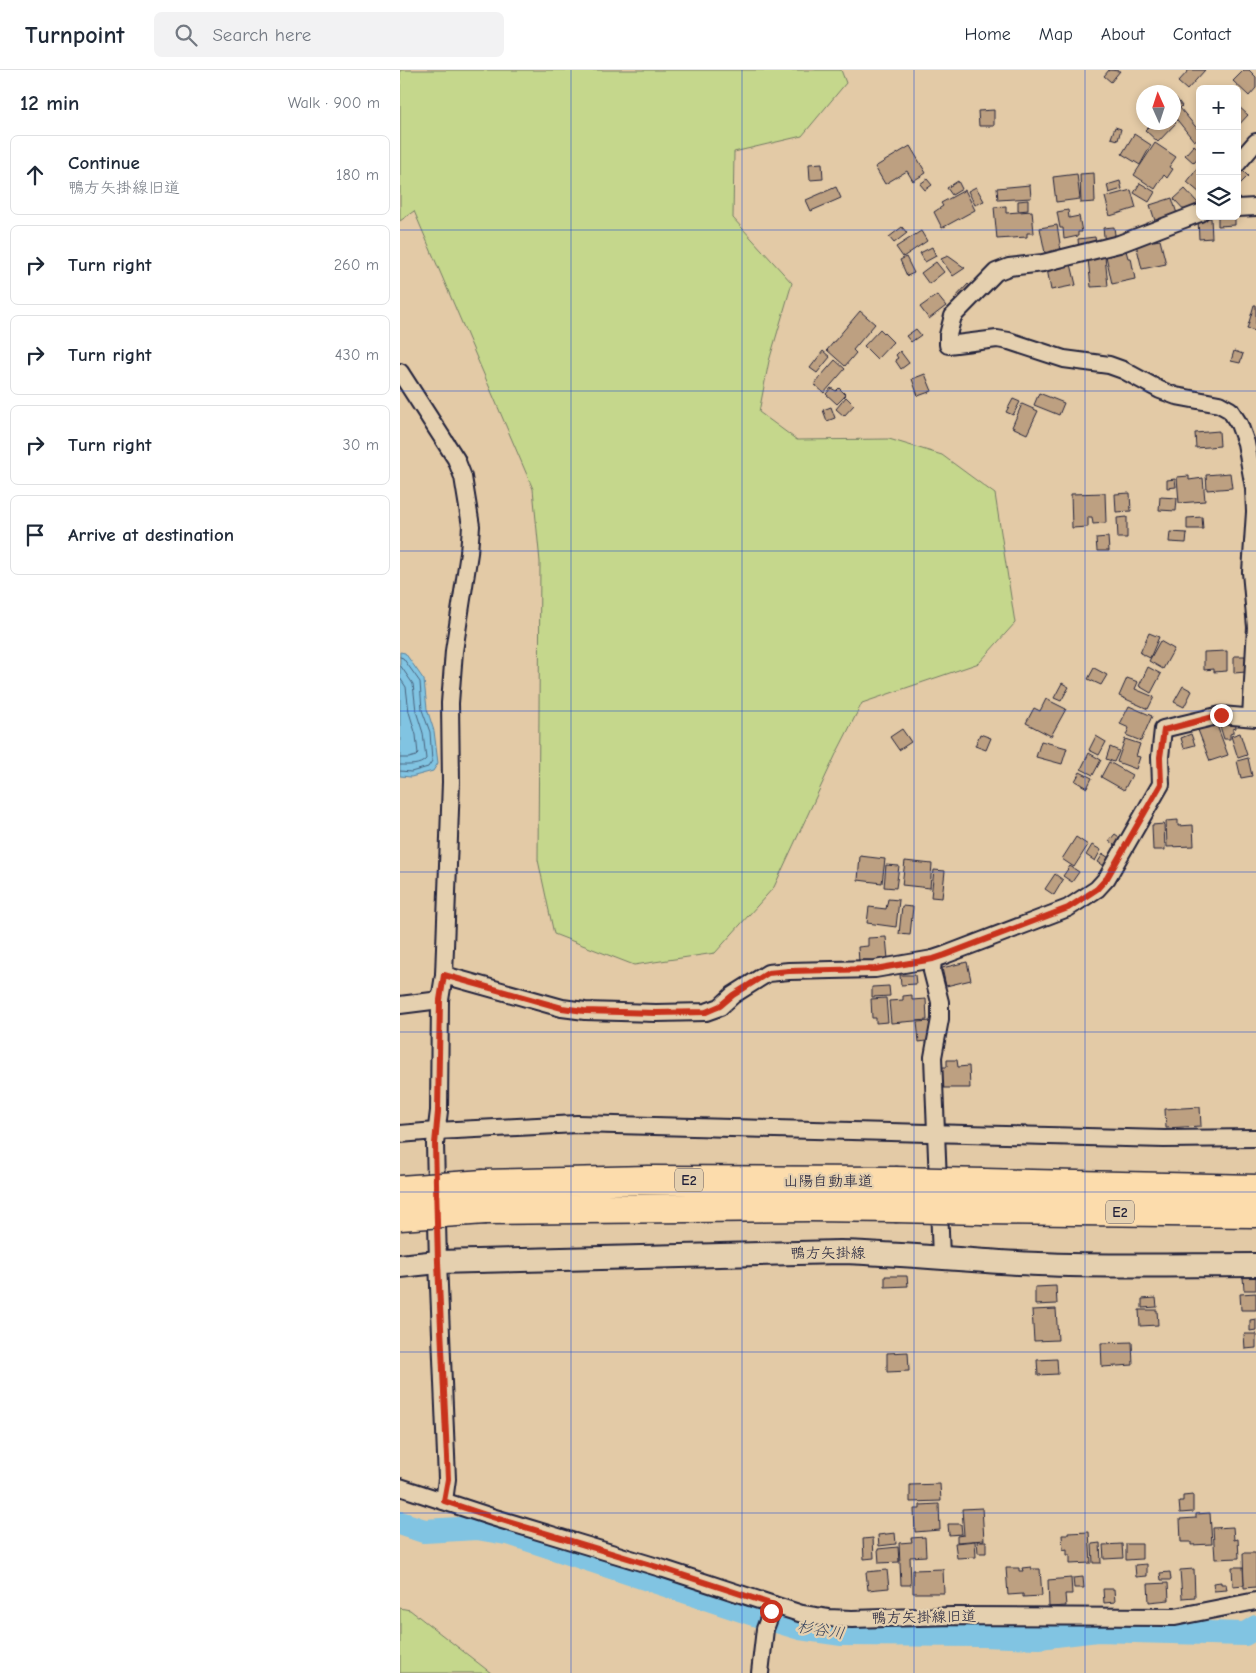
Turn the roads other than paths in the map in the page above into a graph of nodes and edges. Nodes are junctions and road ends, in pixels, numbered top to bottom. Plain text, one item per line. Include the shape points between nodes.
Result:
1 (1256, 142) edge
2 (1241, 159) edge
3 (1256, 207) edge
4 (1241, 208) edge
5 (1196, 215) edge
6 (400, 372) edge
7 (1253, 717) edge
8 (933, 959) junction
9 (444, 975) junction
10 (440, 1000) junction
11 (400, 1005) edge
12 (436, 1131) junction
13 (935, 1132) junction
14 (400, 1134) edge
15 (1256, 1138) edge
16 (1256, 1189) edge
17 (400, 1190) edge
18 (484, 1197) junction
19 (1256, 1213) edge
20 (400, 1216) edge
21 (941, 1257) junction
22 (438, 1262) junction
23 (1256, 1265) edge
24 (400, 1266) edge
25 (400, 1487) edge
26 (444, 1501) junction
27 (1256, 1601) edge
28 (772, 1608) junction
29 (760, 1673) edge

1 - 2 street
3 - 4 street
5 - 7 street via 1119,244 996,272 953,316 948,345 1009,340 1064,359 1109,365 1176,396 1219,404 1230,410 1246,443 1254,488 1251,572 1256,627
6 - 9 street via 456,459 464,477 471,526 450,703 451,782
7 - 8 street via 1221,715 1164,730 1161,784 1107,878 1097,889 1068,908
8 - 9 street via 875,969 768,973 706,1012 562,1008
8 - 13 street via 932,971 940,1002 933,1057
9 - 10 street
10 - 11 street
10 - 12 street
12 - 13 street via 577,1124
12 - 14 street
12 - 22 street
13 - 15 street via 1164,1139
13 - 21 street
16 - 18 highway, 山陽自動車道 / E2, bridge via 895,1181 648,1180
17 - 18 highway, 山陽自動車道 / E2, bridge
18 - 19 highway, 山陽自動車道 / E2, bridge via 810,1207
18 - 20 highway, 山陽自動車道 / E2, bridge
21 - 22 main road, 鴨方矢掛線 via 792,1252
21 - 23 main road, 鴨方矢掛線 via 1040,1264
22 - 24 main road, 鴨方矢掛線
22 - 26 street via 448,1479
25 - 26 street, 鴨方矢掛線旧道
26 - 28 street, 鴨方矢掛線旧道 via 664,1569
27 - 28 street, 鴨方矢掛線旧道 via 1175,1617 1138,1618 952,1616 852,1619
28 - 29 street via 765,1629

